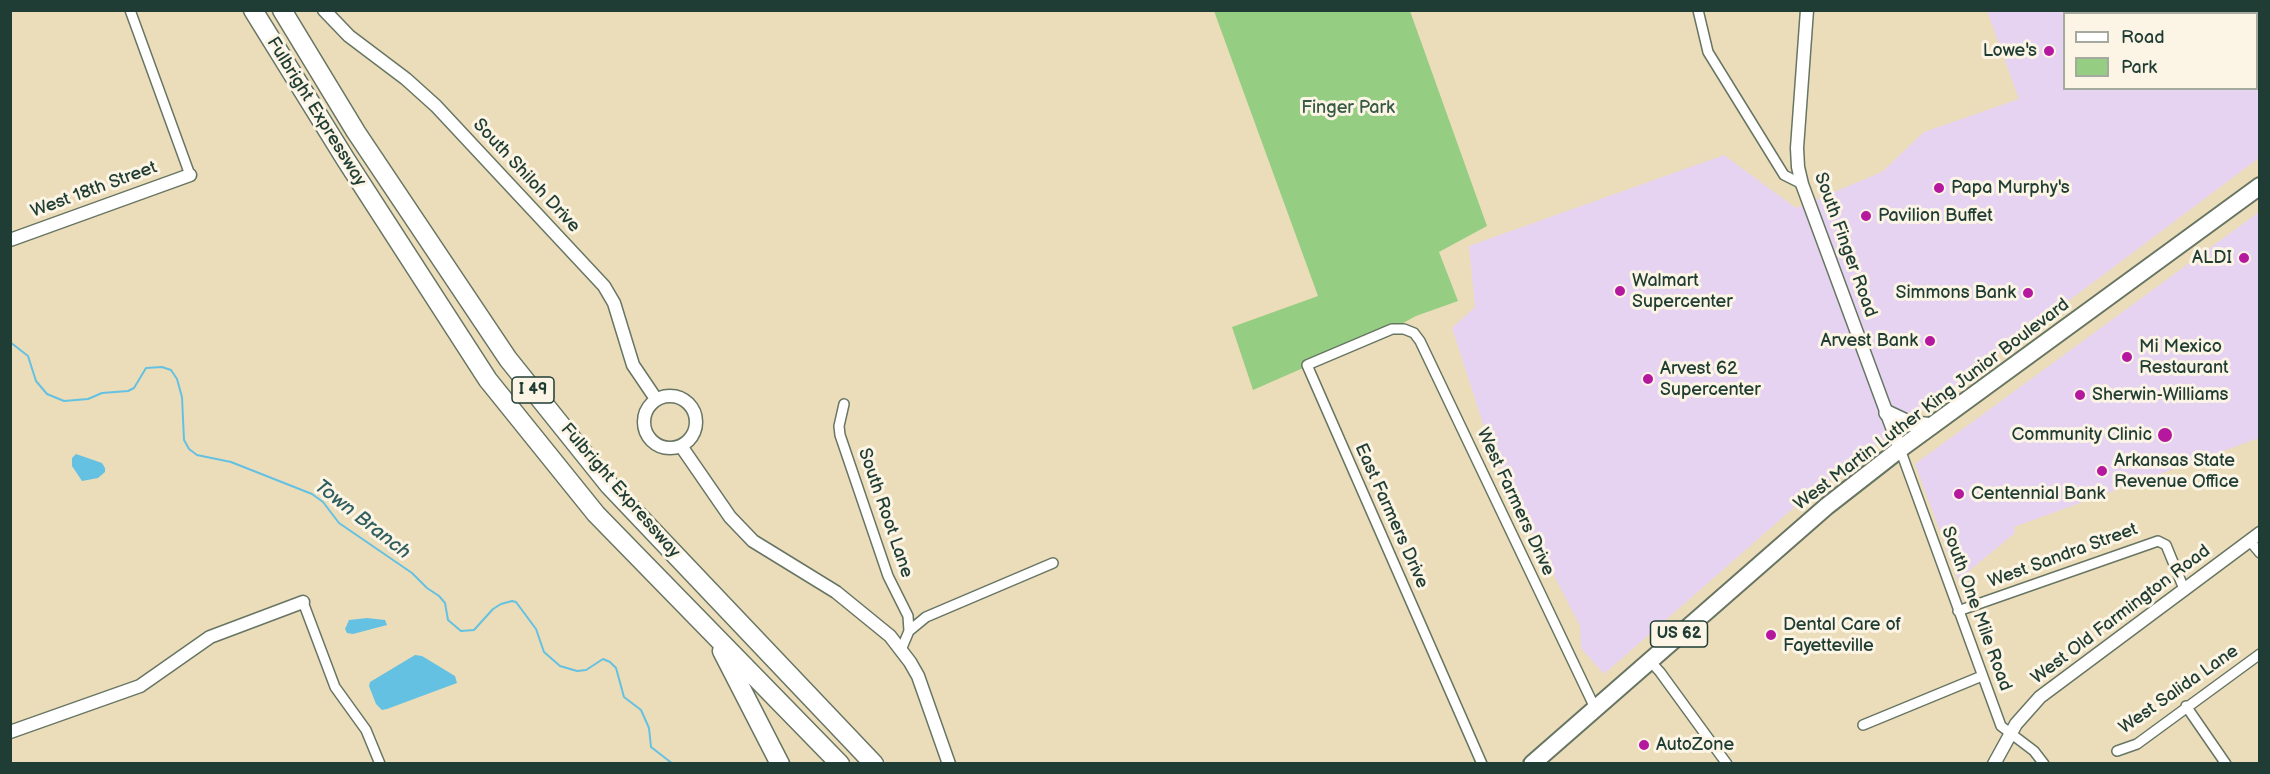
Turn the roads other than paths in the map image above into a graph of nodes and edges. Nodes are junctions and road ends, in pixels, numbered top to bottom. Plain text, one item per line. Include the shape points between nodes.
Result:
1 (130, 10) edge
2 (253, 10) edge
3 (282, 10) edge
4 (324, 10) edge
5 (1698, 10) edge
6 (1807, 10) edge
7 (190, 175) joint
8 (1802, 184) junction
9 (2259, 186) edge
10 (10, 240) edge
11 (1392, 329) joint
12 (656, 399) junction
13 (844, 404) dead end
14 (1887, 413) junction
15 (1932, 426) junction
16 (681, 446) junction
17 (1900, 449) junction
18 (2255, 537) edge
19 (2259, 553) edge
20 (1053, 562) dead end
21 (2184, 589) junction
22 (303, 602) joint
23 (1958, 610) junction
24 (909, 630) junction
25 (713, 633) junction
26 (901, 650) junction
27 (2259, 654) edge
28 (1649, 660) junction
29 (1982, 676) junction
30 (2186, 706) junction
31 (1595, 708) junction
32 (1863, 725) dead end
33 (838, 727) junction
34 (10, 732) edge
35 (2010, 733) junction
36 (2117, 751) dead end
37 (380, 764) edge
38 (780, 764) edge
39 (840, 764) edge
40 (874, 764) edge
41 (889, 764) edge
42 (949, 764) edge
43 (1482, 764) edge
44 (1532, 764) edge
45 (1727, 764) edge
46 (1994, 764) edge
47 (2044, 764) edge
48 (2226, 764) edge

1 - 7 street
2 - 25 highway, Fulbright Expressway / I 49 via 488,380 596,514
3 - 33 highway, Fulbright Expressway / I 49 via 356,132 508,359 609,485
4 - 12 street, South Shiloh Drive via 349,36 436,106 604,286 614,303 633,365
5 - 8 street via 1708,52 1784,175
6 - 8 street, South Finger Road via 1797,148
7 - 10 street, West 18th Street
8 - 14 street, South Finger Road
9 - 15 highway, West Martin Luther King Junior Boulevard / US 62
11 - 31 street, West Farmers Drive via 1414,333 1420,341
11 - 43 street, East Farmers Drive via 1307,365
12 - 16 street via 644,420 648,436 661,447
12 - 16 street via 674,395 690,403 695,411 696,429
13 - 24 street, South Root Lane via 840,435 888,576 908,616
14 - 15 main road via 1908,423
14 - 17 street, South Finger Road
15 - 17 highway, West Martin Luther King Junior Boulevard / US 62
16 - 26 street via 730,518 753,542 836,592 875,622
17 - 23 street, South One Mile Road
17 - 28 highway, West Martin Luther King Junior Boulevard / US 62 via 1820,512
18 - 19 street
18 - 21 street, West Old Farmington Road
20 - 24 street via 926,617
21 - 23 street, West Sandra Street via 2166,545 2158,541
21 - 35 street, West Old Farmington Road via 2056,684
22 - 34 street via 210,637 140,686
22 - 37 street via 335,687 366,730
23 - 29 street, South One Mile Road
24 - 26 street
25 - 38 highway
25 - 39 highway, Fulbright Expressway / I 49
26 - 42 street via 921,685
27 - 30 street, West Salida Lane
28 - 31 highway, West Martin Luther King Junior Boulevard / US 62
28 - 45 street
29 - 32 street
29 - 35 street, South One Mile Road via 2001,726
30 - 36 street, West Salida Lane via 2137,744
30 - 48 street
31 - 44 highway, West Martin Luther King Junior Boulevard / US 62
33 - 40 highway, Fulbright Expressway / I 49
33 - 41 highway
35 - 46 street, West Old Farmington Road
35 - 47 street, South One Mile Road via 2034,750

